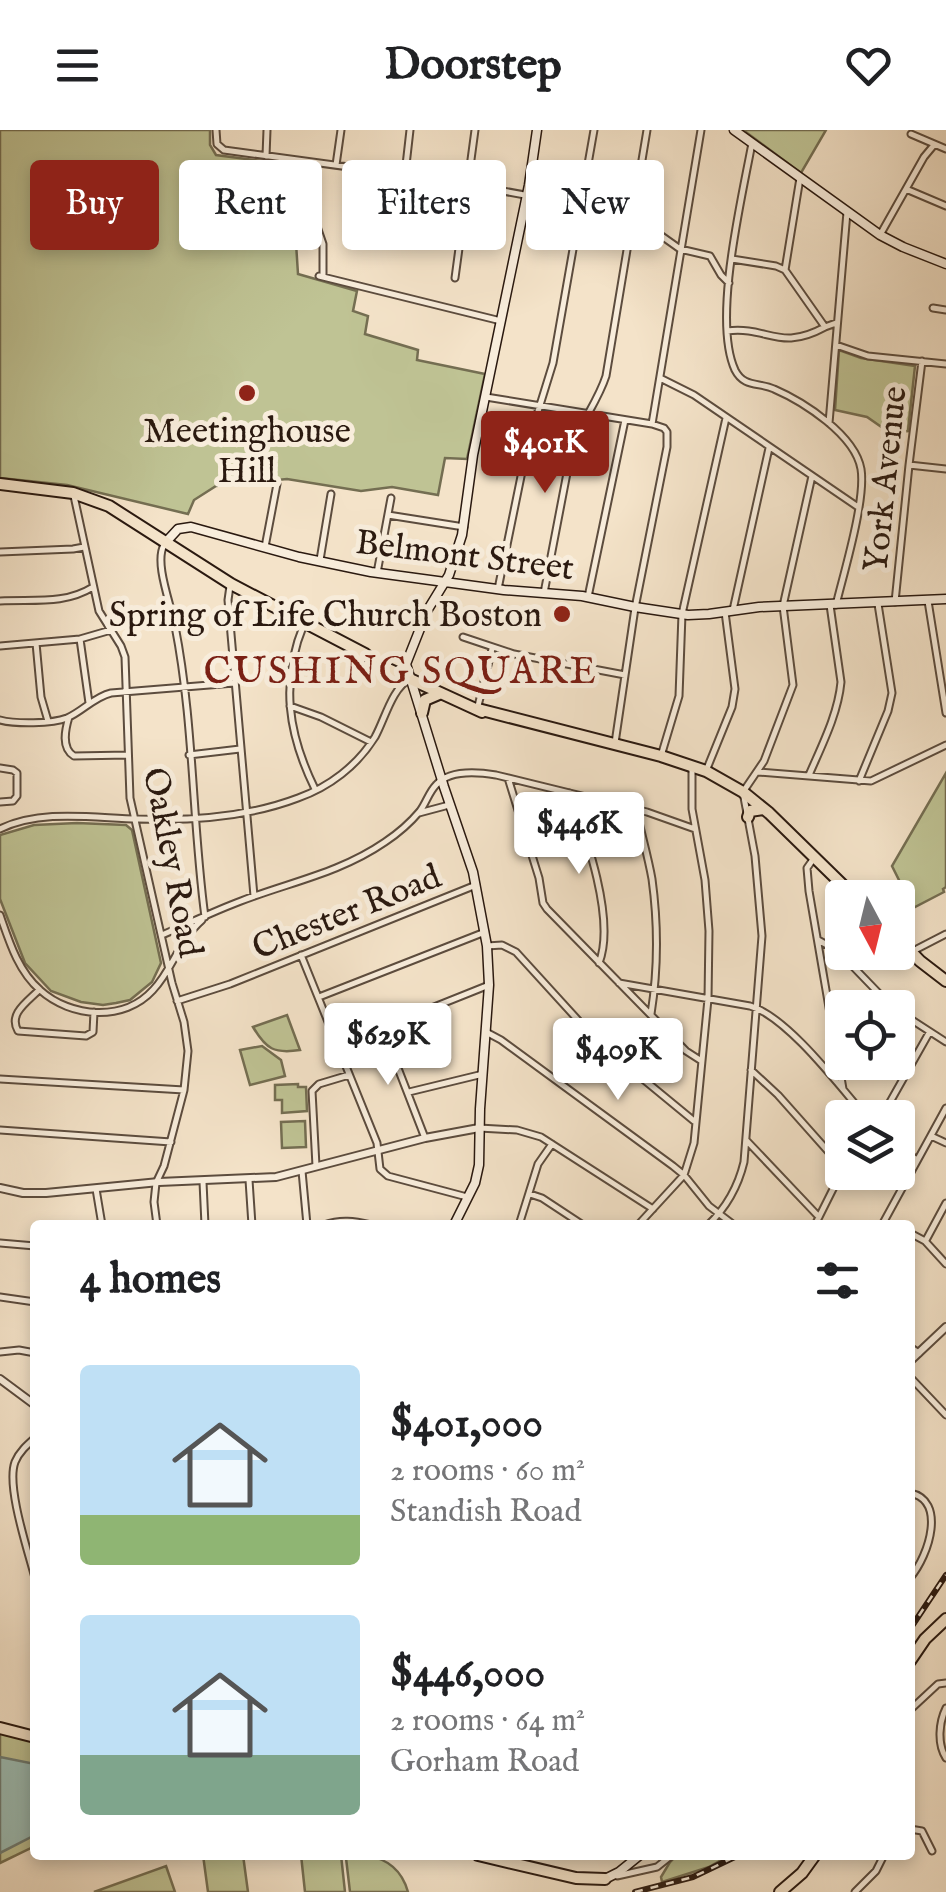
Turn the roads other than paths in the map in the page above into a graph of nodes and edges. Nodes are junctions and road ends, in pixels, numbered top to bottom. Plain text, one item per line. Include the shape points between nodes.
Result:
1 (216, 130) edge
2 (268, 130) edge
3 (340, 130) edge
4 (410, 130) edge
5 (475, 130) edge
6 (537, 130) edge
7 (594, 130) edge
8 (648, 130) edge
9 (701, 130) edge
10 (734, 130) edge
11 (912, 134) dead end
12 (752, 143) junction
13 (934, 144) junction
14 (946, 149) edge
15 (266, 156) junction
16 (295, 160) edge
17 (407, 160) edge
18 (471, 160) edge
19 (532, 160) edge
20 (589, 160) edge
21 (642, 160) edge
22 (322, 163) edge
23 (336, 165) junction
24 (342, 166) edge
25 (800, 178) junction
26 (906, 188) junction
27 (526, 201) edge
28 (946, 206) edge
29 (847, 212) junction
30 (880, 235) junction
31 (664, 236) edge
32 (680, 249) junction
33 (322, 250) edge
34 (459, 250) edge
35 (573, 250) edge
36 (626, 250) edge
37 (732, 260) junction
38 (946, 264) edge
39 (785, 270) junction
40 (455, 278) dead end
41 (730, 283) junction
42 (933, 308) dead end
43 (946, 310) edge
44 (500, 321) junction
45 (836, 323) junction
46 (825, 327) junction
47 (727, 331) junction
48 (836, 344) junction
49 (920, 361) junction
50 (946, 364) edge
51 (658, 378) junction
52 (486, 397) junction
53 (539, 406) junction
54 (587, 414) junction
55 (726, 418) junction
56 (624, 420) junction
57 (829, 423) junction
58 (652, 424) junction
59 (769, 448) junction
60 (909, 464) junction
61 (946, 469) edge
62 (812, 476) junction
63 (0, 484) edge
64 (276, 484) dead end
65 (74, 493) junction
66 (331, 494) dead end
67 (391, 498) dead end
68 (858, 507) junction
69 (388, 515) junction
70 (464, 527) junction
71 (166, 542) junction
72 (84, 547) junction
73 (265, 547) junction
74 (0, 552) edge
75 (319, 562) junction
76 (378, 573) junction
77 (444, 583) junction
78 (231, 584) junction
79 (94, 587) junction
80 (498, 589) junction
81 (544, 593) junction
82 (588, 597) junction
83 (946, 600) edge
84 (928, 601) junction
85 (0, 602) edge
86 (896, 603) junction
87 (878, 604) junction
88 (833, 605) junction
89 (783, 606) junction
90 (635, 607) junction
91 (729, 611) junction
92 (682, 614) junction
93 (303, 626) junction
94 (111, 630) junction
95 (463, 636) dead end
96 (80, 639) junction
97 (36, 643) junction
98 (0, 646) edge
99 (492, 648) junction
100 (625, 676) junction
101 (410, 679) junction
102 (234, 683) junction
103 (184, 687) junction
104 (127, 692) junction
105 (442, 694) junction
106 (89, 703) junction
107 (290, 706) junction
108 (478, 709) junction
109 (422, 712) junction
110 (946, 713) edge
111 (69, 717) junction
112 (0, 720) edge
113 (48, 721) junction
114 (371, 742) junction
115 (615, 744) junction
116 (946, 745) edge
117 (240, 750) junction
118 (128, 754) junction
119 (189, 754) junction
120 (661, 756) junction
121 (693, 766) junction
122 (0, 768) edge
123 (706, 771) junction
124 (758, 772) junction
125 (809, 776) junction
126 (508, 778) junction
127 (442, 780) junction
128 (859, 781) junction
129 (316, 790) junction
130 (743, 792) junction
131 (570, 793) junction
132 (0, 802) edge
133 (449, 805) junction
134 (764, 809) junction
135 (636, 810) junction
136 (246, 812) junction
137 (416, 815) junction
138 (748, 817) junction
139 (195, 818) junction
140 (134, 819) junction
141 (0, 829) edge
142 (695, 829) junction
143 (814, 858) junction
144 (837, 880) edge
145 (476, 885) junction
146 (254, 896) junction
147 (0, 915) edge
148 (206, 917) junction
149 (485, 932) junction
150 (946, 934) edge
151 (162, 935) junction
152 (818, 940) junction
153 (487, 946) junction
154 (915, 950) edge
155 (301, 955) junction
156 (915, 956) edge
157 (599, 963) junction
158 (168, 968) junction
159 (946, 981) edge
160 (618, 983) junction
161 (489, 985) junction
162 (39, 990) junction
163 (655, 990) junction
164 (828, 990) edge
165 (876, 990) edge
166 (319, 997) junction
167 (708, 999) junction
168 (177, 1001) junction
169 (758, 1008) junction
170 (94, 1012) junction
171 (651, 1015) junction
172 (915, 1024) edge
173 (382, 1027) junction
174 (486, 1032) junction
175 (928, 1033) junction
176 (946, 1042) edge
177 (338, 1045) junction
178 (915, 1055) edge
179 (700, 1060) junction
180 (752, 1070) junction
181 (484, 1074) junction
182 (349, 1075) junction
183 (0, 1079) edge
184 (843, 1080) edge
185 (184, 1090) junction
186 (844, 1091) junction
187 (409, 1092) junction
188 (852, 1100) edge
189 (946, 1108) edge
190 (695, 1122) junction
191 (479, 1128) junction
192 (0, 1130) edge
193 (930, 1136) junction
194 (425, 1138) junction
195 (746, 1140) junction
196 (171, 1142) junction
197 (946, 1143) edge
198 (552, 1144) junction
199 (825, 1149) edge
200 (377, 1150) junction
201 (917, 1160) joint
202 (316, 1167) junction
203 (302, 1172) junction
204 (684, 1175) junction
205 (249, 1180) junction
206 (203, 1182) junction
207 (156, 1183) junction
208 (0, 1188) edge
209 (96, 1188) junction
210 (832, 1190) edge
211 (530, 1194) junction
212 (468, 1197) junction
213 (946, 1203) edge
214 (652, 1210) junction
215 (719, 1215) junction
216 (819, 1216) junction
217 (101, 1220) edge
218 (157, 1220) edge
219 (206, 1220) edge
220 (252, 1220) edge
221 (307, 1220) edge
222 (456, 1220) edge
223 (521, 1220) edge
224 (575, 1220) edge
225 (643, 1220) edge
226 (714, 1220) edge
227 (726, 1220) edge
228 (817, 1220) edge
229 (884, 1220) edge
230 (915, 1235) edge
231 (925, 1240) junction
232 (0, 1242) edge
233 (30, 1245) edge
234 (946, 1264) edge
235 (0, 1297) edge
236 (30, 1301) edge
237 (946, 1328) edge
238 (915, 1350) edge
239 (0, 1352) edge
240 (30, 1353) edge
241 (919, 1353) junction
242 (915, 1357) edge
243 (0, 1378) edge
244 (915, 1382) edge
245 (30, 1401) edge
246 (946, 1415) edge
247 (30, 1442) edge
248 (915, 1495) edge
249 (938, 1509) dead end
250 (938, 1538) dead end
251 (30, 1558) edge
252 (915, 1571) edge
253 (946, 1619) edge
254 (915, 1654) edge
255 (946, 1683) edge
256 (915, 1705) edge
257 (946, 1708) edge
258 (0, 1725) edge
259 (30, 1733) edge
260 (946, 1758) edge
261 (915, 1830) edge
262 (932, 1851) dead end
263 (499, 1860) edge
264 (523, 1860) edge
265 (634, 1860) edge
266 (665, 1860) edge
267 (811, 1860) edge
268 (882, 1860) edge
269 (604, 1879) junction
270 (606, 1892) edge
271 (780, 1892) edge
272 (856, 1892) edge

1 - 15 street via 224,150
2 - 15 street
3 - 23 street
4 - 17 street
5 - 18 street
6 - 19 main road
7 - 20 street
8 - 21 street
9 - 32 street
10 - 12 main road
11 - 13 street
12 - 25 main road
12 - 37 street
13 - 14 street
13 - 26 street
15 - 16 street
22 - 23 street
23 - 24 street
25 - 29 main road
25 - 39 street
26 - 28 street
26 - 30 street
27 - 44 main road
29 - 30 main road
29 - 45 street
30 - 38 main road
31 - 32 street
32 - 41 street via 710,256
32 - 51 street
33 - 44 street via 321,276
34 - 40 street
35 - 53 street
36 - 54 street via 606,376
37 - 39 street
37 - 41 street
39 - 46 street
41 - 47 street
42 - 43 street
44 - 52 main road
45 - 46 street
45 - 48 street
46 - 47 street via 787,339
47 - 57 street via 738,376
48 - 49 street via 868,356
48 - 57 street
49 - 50 street
49 - 60 street, York Avenue
51 - 55 street
51 - 58 street
52 - 53 street
52 - 70 main road
53 - 54 street
53 - 80 street
54 - 56 street
54 - 81 street via 572,447
55 - 59 street
55 - 92 street
56 - 58 street
56 - 82 street
57 - 68 street via 858,458
58 - 90 street via 668,437
59 - 62 street
59 - 91 street
60 - 61 street
60 - 86 street, York Avenue
62 - 68 street
62 - 89 street
63 - 65 main road
64 - 73 street
65 - 71 main road
65 - 72 street, Oakley Road
66 - 75 street
67 - 69 street
68 - 88 street
69 - 70 street
69 - 76 street
70 - 77 main road
71 - 73 main road, Belmont Street via 187,526
71 - 78 main road
71 - 103 street via 159,558
72 - 74 street
72 - 79 street, Oakley Road
73 - 75 main road, Belmont Street
75 - 76 main road, Belmont Street
76 - 77 main road, Belmont Street
77 - 80 main road, Belmont Street
77 - 101 main road via 408,658
78 - 93 main road
78 - 102 street
79 - 85 street via 60,600
79 - 94 street, Oakley Road
80 - 81 main road, Belmont Street
81 - 82 main road, Belmont Street
82 - 90 main road, Belmont Street
83 - 84 main road, Belmont Street
84 - 86 main road, Belmont Street
84 - 110 street
86 - 87 main road, Belmont Street
87 - 88 main road, Belmont Street
87 - 128 street via 892,701
88 - 89 main road, Belmont Street
88 - 125 street via 840,691
89 - 91 main road, Belmont Street
89 - 124 street via 792,684
90 - 92 main road, Belmont Street
90 - 100 street
91 - 92 main road, Belmont Street
91 - 123 street via 736,689
92 - 120 street via 680,689
93 - 101 main road
93 - 107 street via 291,660
94 - 96 street
94 - 104 street, Oakley Road via 125,657
95 - 99 street
96 - 97 street
96 - 106 street
97 - 98 street
97 - 113 street
99 - 100 street
99 - 108 street
100 - 115 street
101 - 105 main road
101 - 109 main road
101 - 114 street
102 - 103 street
102 - 117 street
103 - 104 street
103 - 119 street
104 - 106 street
104 - 118 street, Oakley Road
105 - 108 main road
105 - 109 main road via 426,698
106 - 111 street
107 - 114 street
107 - 129 street
108 - 115 main road
109 - 127 main road
111 - 113 street
111 - 118 street via 69,753
112 - 113 street
114 - 129 street via 347,770
115 - 120 main road
116 - 128 street
117 - 119 street
117 - 136 street
118 - 140 street, Oakley Road
119 - 139 street
120 - 121 main road
121 - 123 main road
121 - 142 street
122 - 132 street via 17,773 18,792 13,801
123 - 130 main road
124 - 125 street
124 - 130 street
125 - 128 street
126 - 127 street via 480,773
126 - 131 street
126 - 157 street via 546,910
127 - 133 main road
127 - 137 street
129 - 136 street
130 - 134 main road
130 - 138 street
131 - 135 street
131 - 157 street via 598,882 604,938
133 - 137 street
133 - 145 main road
134 - 138 main road
134 - 143 main road
135 - 142 street
135 - 163 street via 655,907
136 - 139 street
136 - 146 street
137 - 146 street via 351,862
138 - 169 street via 762,936
139 - 140 street
139 - 148 street
140 - 141 street via 41,818
140 - 151 street, Oakley Road
142 - 167 street via 707,903
143 - 144 main road
143 - 152 street via 806,868
145 - 149 main road
145 - 155 street, Chester Road
146 - 148 street
147 - 162 street via 14,953
148 - 151 street
148 - 158 street
149 - 153 main road
149 - 166 street
150 - 154 street
151 - 158 street, Oakley Road
152 - 164 street
152 - 165 street
153 - 161 main road
153 - 190 street via 516,952 598,1042
155 - 166 street
155 - 168 street, Chester Road
156 - 159 main road
157 - 160 street
158 - 168 street, Oakley Road
158 - 170 street via 133,1006
160 - 163 street
160 - 171 street
161 - 173 street
161 - 174 main road
162 - 170 street
162 - 170 street via 16,1014 18,1031 86,1036 93,1032
163 - 167 street
163 - 171 street
166 - 177 street
167 - 169 street
167 - 179 street
168 - 185 street, Oakley Road via 188,1051
169 - 180 street
169 - 186 street
171 - 179 street
172 - 175 street
173 - 177 street
173 - 187 street
174 - 181 main road
174 - 204 street
175 - 176 street
175 - 178 street
177 - 182 street
179 - 190 street
180 - 195 street
180 - 199 street
181 - 187 street
181 - 191 main road
182 - 200 street
182 - 202 street via 312,1091
183 - 185 street
184 - 186 street
185 - 196 street, Oakley Road
186 - 188 street
187 - 194 street
189 - 193 street
190 - 204 street
191 - 194 street
191 - 198 street via 532,1133
191 - 212 main road via 480,1165
192 - 196 street
193 - 197 street
193 - 201 street
194 - 200 street
195 - 215 street via 742,1174
195 - 216 street
196 - 207 street, Oakley Road
198 - 211 street
198 - 214 street
200 - 202 street
200 - 212 street via 388,1176
201 - 229 street
202 - 203 street
203 - 205 street
203 - 221 street
204 - 214 street
204 - 215 street
205 - 206 street
205 - 220 street
206 - 207 street
206 - 219 street
207 - 209 street
207 - 218 street
208 - 209 street via 35,1194
209 - 217 street
210 - 216 street
211 - 223 street
211 - 224 street
212 - 222 main road
213 - 231 street
214 - 225 street
215 - 226 street
215 - 227 street
216 - 228 street
230 - 231 street
231 - 234 street
232 - 233 street
235 - 236 street
237 - 241 street
238 - 241 street
239 - 240 street
241 - 242 street
243 - 245 street
244 - 246 street
247 - 251 street via 12,1478
248 - 249 street
250 - 252 street
253 - 254 main road
255 - 256 street
257 - 260 street via 940,1742
258 - 259 main road
261 - 262 street
263 - 269 main road
264 - 269 main road
265 - 269 main road
266 - 269 street
267 - 271 main road
268 - 272 street
269 - 270 main road

